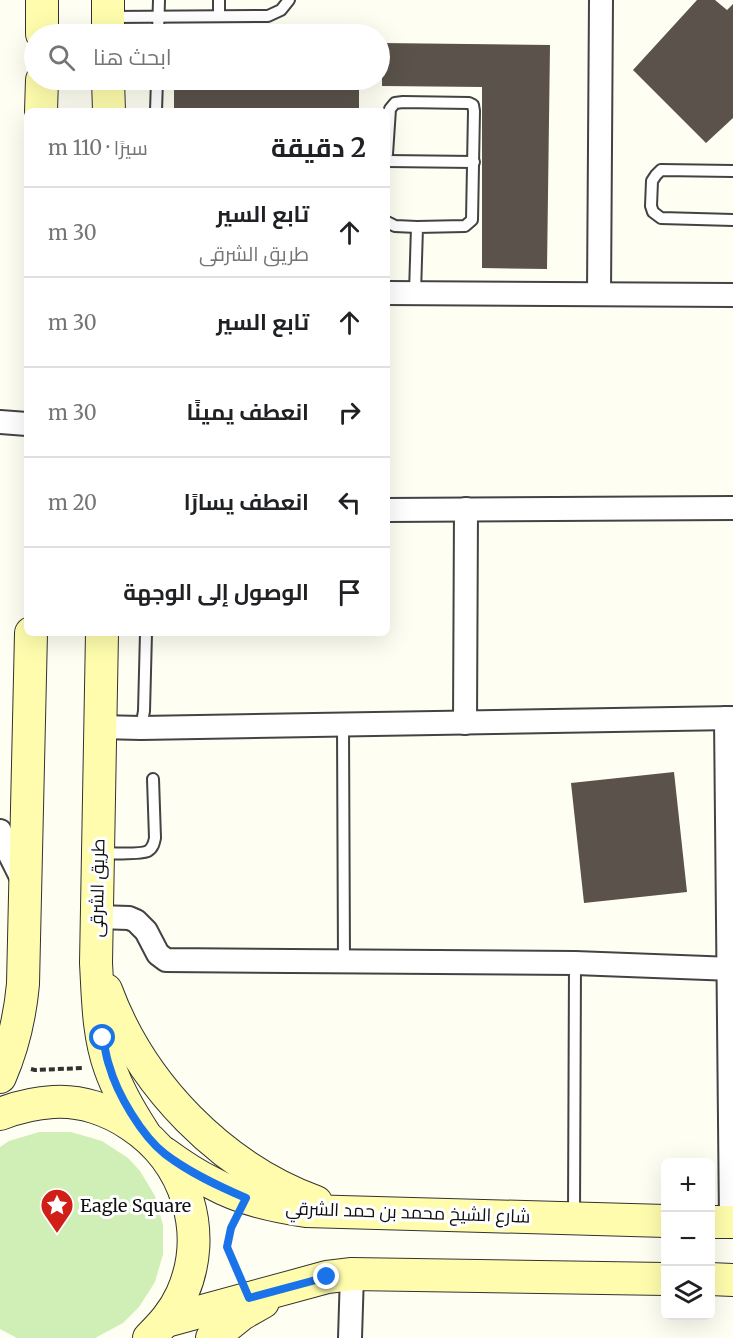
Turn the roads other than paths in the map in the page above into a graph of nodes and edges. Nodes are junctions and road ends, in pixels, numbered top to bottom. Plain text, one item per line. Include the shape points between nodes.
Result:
1 (42, 0) edge
2 (159, 0) edge
3 (219, 0) edge
4 (289, 0) edge
5 (601, 0) edge
6 (219, 16) junction
7 (108, 17) edge
8 (159, 17) junction
9 (42, 24) edge
10 (159, 24) edge
11 (42, 90) edge
12 (108, 90) edge
13 (157, 90) edge
14 (41, 108) edge
15 (108, 108) edge
16 (156, 108) edge
17 (390, 109) edge
18 (390, 161) edge
19 (474, 162) junction
20 (733, 171) edge
21 (733, 220) edge
22 (390, 224) edge
23 (417, 227) junction
24 (390, 293) edge
25 (415, 293) junction
26 (599, 294) junction
27 (733, 295) edge
28 (0, 422) edge
29 (24, 424) edge
30 (733, 508) edge
31 (466, 509) junction
32 (390, 510) edge
33 (31, 636) edge
34 (102, 636) edge
35 (146, 636) edge
36 (730, 718) edge
37 (465, 723) junction
38 (343, 725) junction
39 (100, 727) junction
40 (141, 728) junction
41 (153, 779) dead end
42 (0, 831) edge
43 (98, 853) junction
44 (26, 886) junction
45 (98, 917) junction
46 (344, 962) junction
47 (96, 963) junction
48 (575, 963) junction
49 (731, 969) edge
50 (0, 980) edge
51 (4, 1069) edge
52 (0, 1114) edge
53 (154, 1143) junction
54 (345, 1213) junction
55 (574, 1218) junction
56 (661, 1221) edge
57 (725, 1222) edge
58 (352, 1274) junction
59 (661, 1279) edge
60 (715, 1279) edge
61 (733, 1280) edge
62 (287, 1287) junction
63 (157, 1329) edge
64 (212, 1338) edge
65 (350, 1338) edge

1 - 9 main road
2 - 8 lane
3 - 6 lane
4 - 6 lane via 281,10 268,16
5 - 26 street
6 - 8 lane
7 - 8 lane
8 - 10 lane
11 - 14 main road
12 - 15 main road
13 - 16 lane
17 - 19 lane via 394,103 403,102 469,102 474,111
18 - 19 lane
19 - 23 lane via 472,220 465,226
20 - 21 lane via 661,170 652,181 651,206 661,218
22 - 23 lane
23 - 25 lane
24 - 25 street
25 - 26 street
26 - 27 street
28 - 29 street
30 - 31 street
31 - 32 street
31 - 37 street
33 - 44 main road
34 - 39 main road, طريق الشرقى
35 - 40 lane
36 - 37 street
36 - 49 street
37 - 38 street
38 - 40 street
38 - 46 lane
39 - 40 street
39 - 43 main road, طريق الشرقى
41 - 43 lane via 153,845 142,853
42 - 44 street
43 - 45 main road, طريق الشرقى
44 - 50 main road
44 - 51 main road via 20,1010
45 - 46 street via 136,921 166,960
45 - 47 main road, طريق الشرقى
46 - 48 street
47 - 53 main road, طريق الشرقى via 99,1014 109,1067 130,1111
47 - 54 main road via 132,1047 188,1119 258,1174
48 - 49 street
48 - 55 lane
49 - 57 street
52 - 53 main road via 55,1101 87,1105 117,1116
53 - 54 main road, شارع الشيخ محمد بن حمد الشرقي via 213,1184 246,1198 306,1211
53 - 63 main road via 180,1178 194,1236 191,1266 182,1295
54 - 55 main road, شارع الشيخ محمد بن حمد الشرقي
55 - 56 main road, شارع الشيخ محمد بن حمد الشرقي
58 - 59 main road
58 - 62 main road
58 - 65 street
60 - 61 main road
62 - 63 main road
62 - 64 main road

